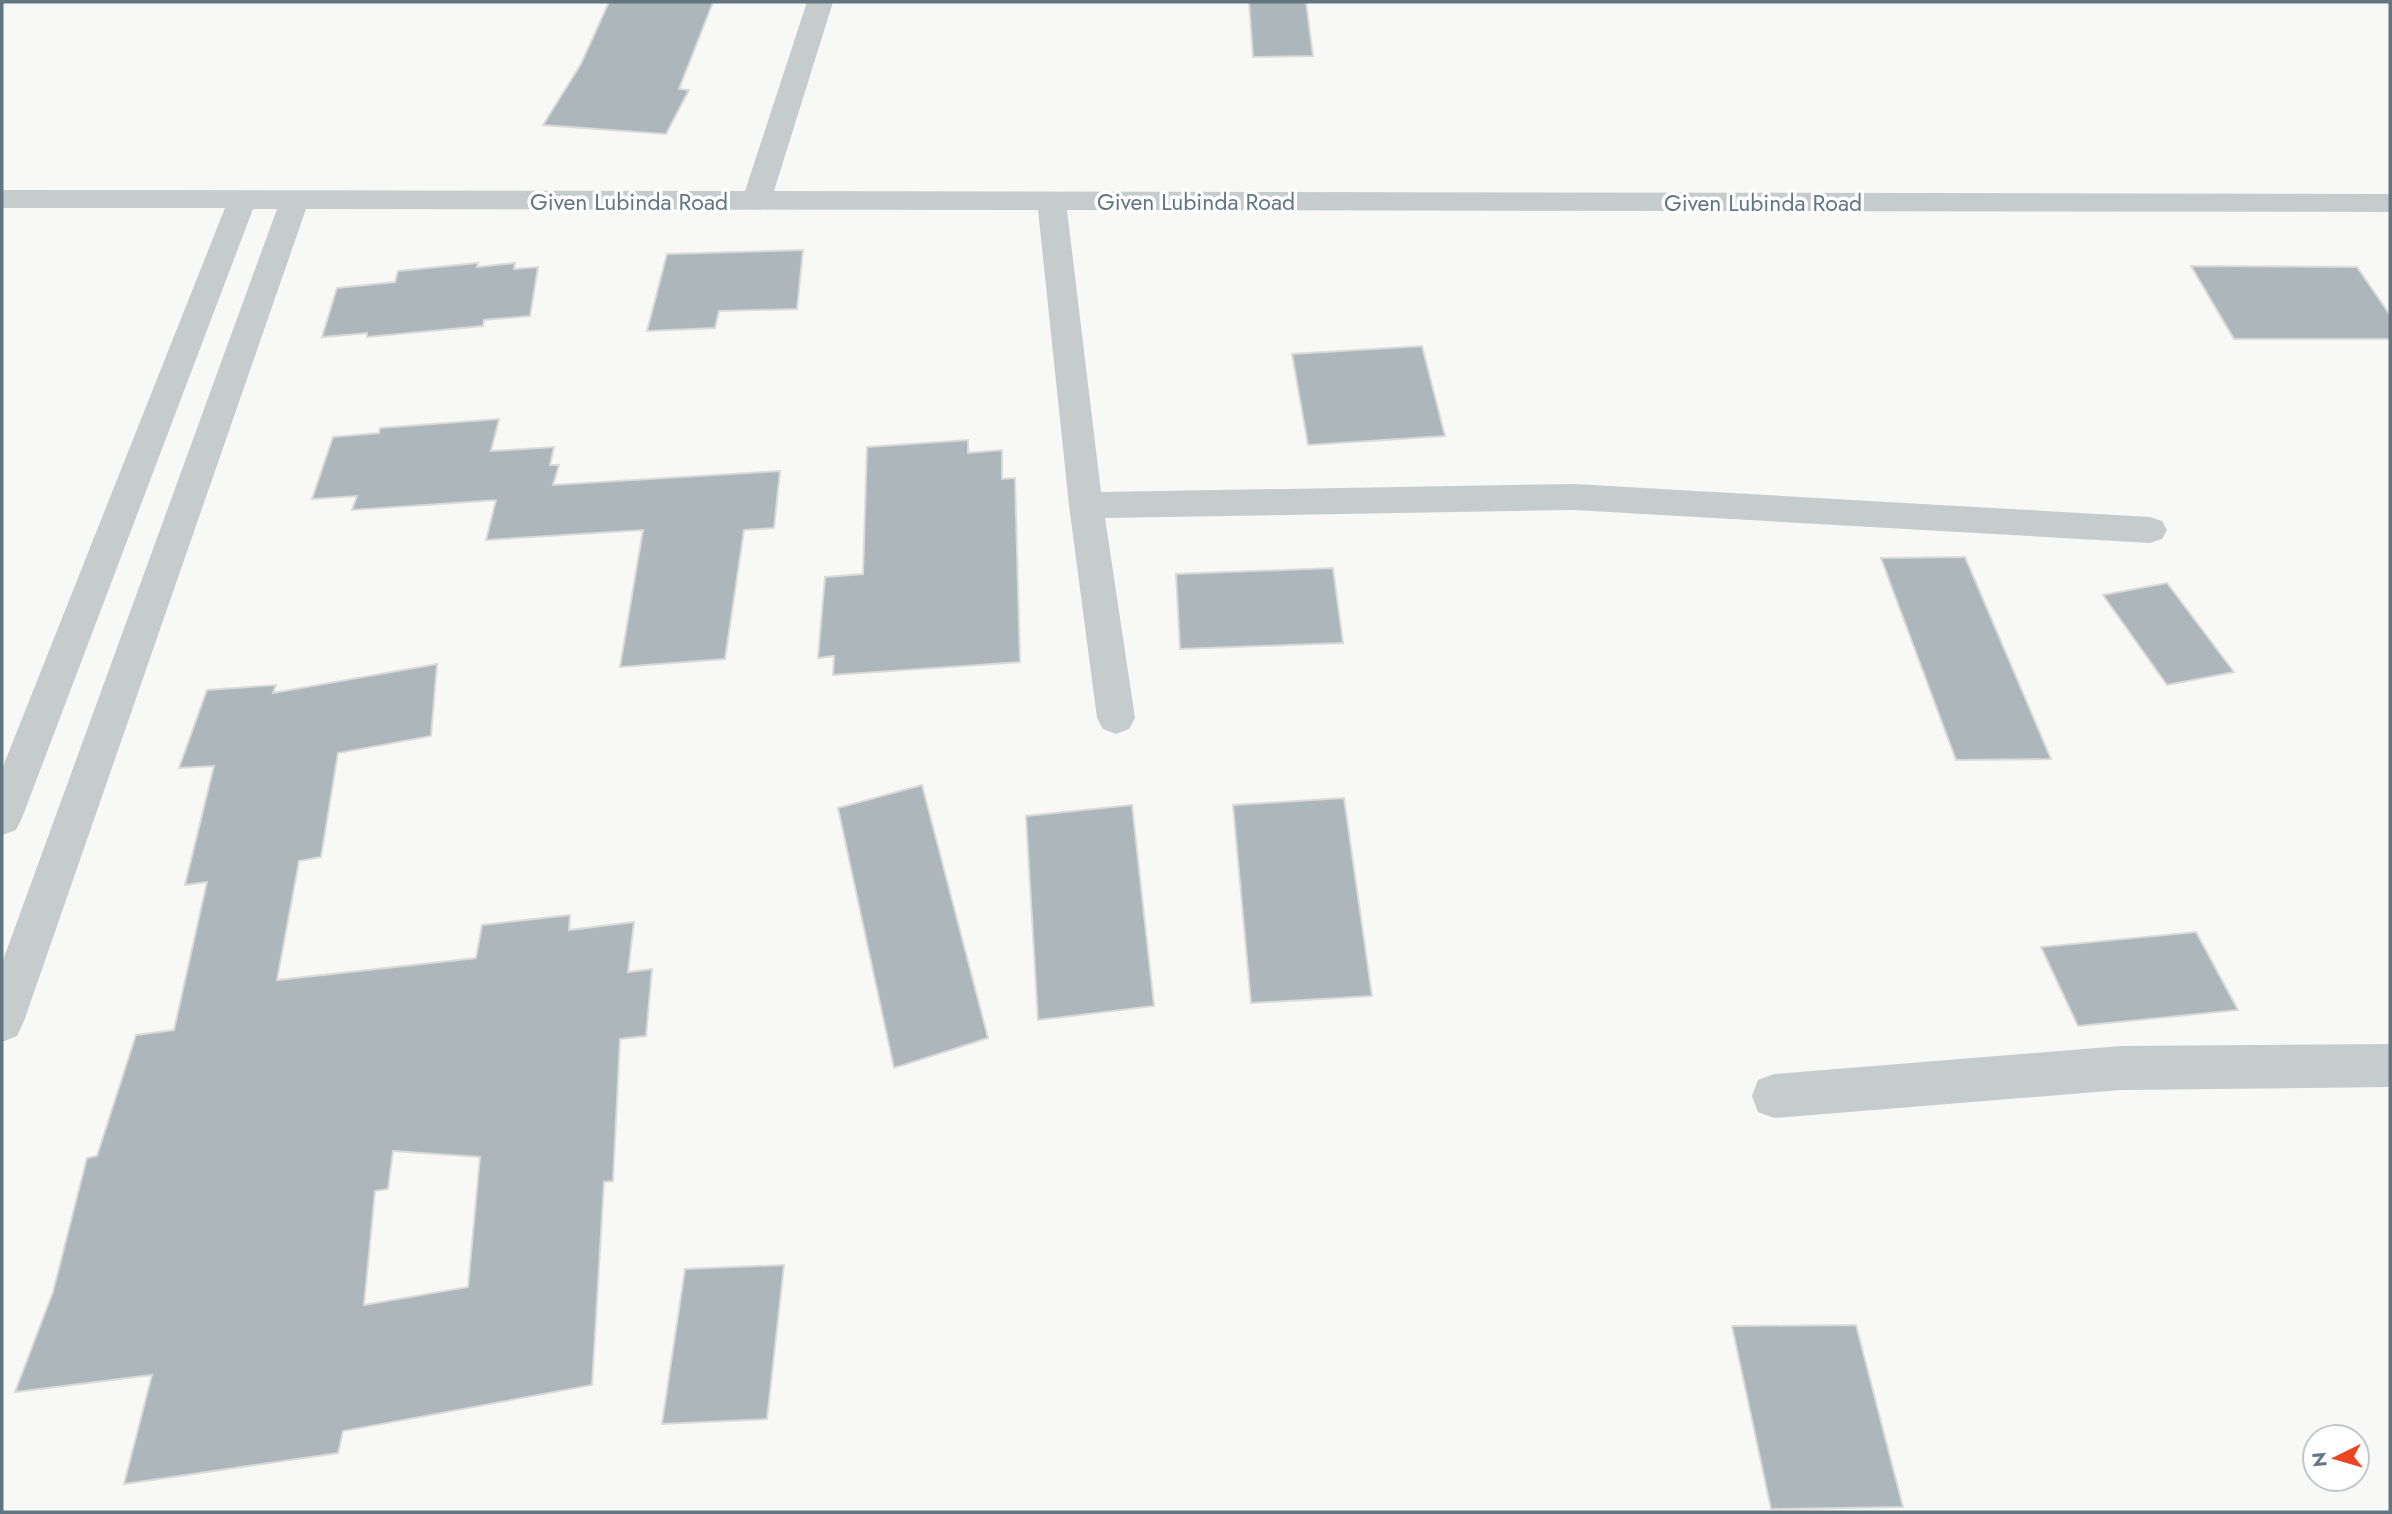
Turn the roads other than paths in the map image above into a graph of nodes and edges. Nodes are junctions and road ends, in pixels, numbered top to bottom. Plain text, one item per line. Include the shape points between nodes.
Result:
1 (820, 2) edge
2 (2, 200) edge
3 (242, 201) junction
4 (294, 201) junction
5 (756, 202) junction
6 (1052, 202) junction
7 (2390, 203) edge
8 (1086, 505) junction
9 (2150, 530) dead end
10 (1116, 718) dead end
11 (2, 818) edge
12 (2, 1021) edge
13 (2390, 1065) edge
14 (1774, 1096) dead end

1 - 5 street
2 - 3 street, Given Lubinda Road
3 - 4 street, Given Lubinda Road
3 - 11 street
4 - 5 street, Given Lubinda Road
4 - 12 street
5 - 6 street, Given Lubinda Road
6 - 7 street, Given Lubinda Road
6 - 8 street
8 - 9 street via 1574,497
8 - 10 street
13 - 14 street via 2121,1068

